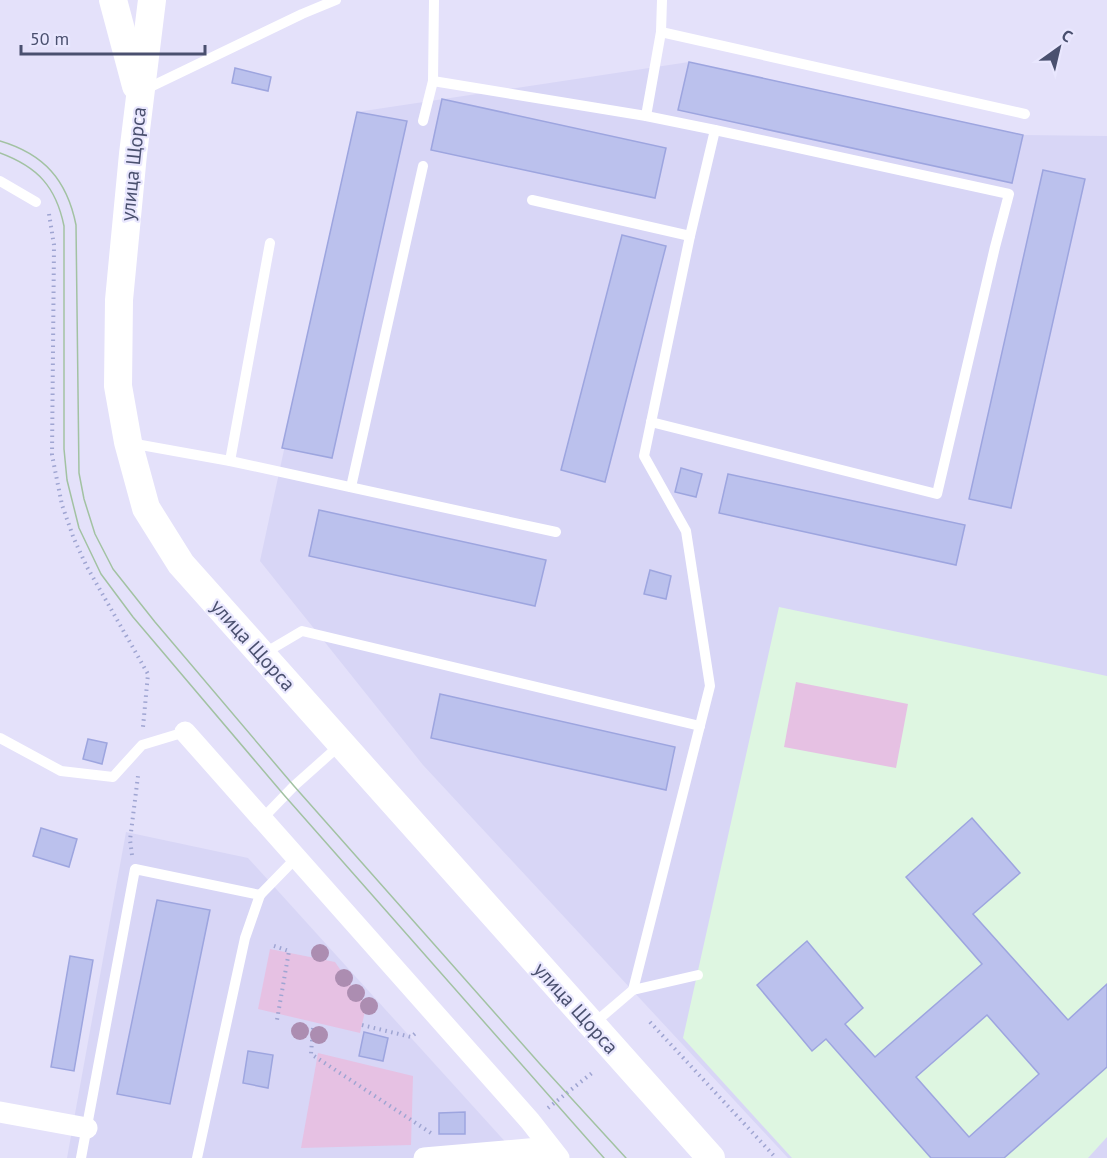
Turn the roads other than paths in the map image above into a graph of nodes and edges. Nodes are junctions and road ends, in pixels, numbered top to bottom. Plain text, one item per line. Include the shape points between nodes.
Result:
1 (113, 0) edge
2 (153, 0) edge
3 (336, 0) edge
4 (434, 0) edge
5 (662, 0) edge
6 (661, 32) junction
7 (433, 81) junction
8 (141, 95) junction
9 (1025, 114) dead end
10 (646, 116) junction
11 (423, 121) dead end
12 (715, 130) junction
13 (423, 166) dead end
14 (0, 181) edge
15 (532, 200) dead end
16 (42, 204) road end
17 (690, 236) junction
18 (270, 243) dead end
19 (651, 422) junction
20 (128, 442) junction
21 (230, 461) junction
22 (351, 487) junction
23 (556, 532) dead end
24 (262, 654) junction
25 (700, 726) junction
26 (185, 732) joint
27 (0, 738) edge
28 (340, 744) junction
29 (263, 818) junction
30 (297, 857) junction
31 (260, 895) junction
32 (698, 975) dead end
33 (633, 990) junction
34 (592, 1025) junction
35 (0, 1112) edge
36 (87, 1128) junction
37 (554, 1152) edge
38 (81, 1158) edge
39 (197, 1158) edge
40 (424, 1158) edge
41 (711, 1158) edge

1 - 8 main road
2 - 8 main road, улица Щорса
3 - 8 lane
4 - 7 lane
5 - 6 lane
6 - 9 lane
6 - 10 lane
7 - 10 lane
7 - 11 lane
8 - 20 main road, улица Щорса via 119,300 118,386
10 - 12 lane
12 - 17 lane
12 - 19 lane via 1009,194 937,494
13 - 22 lane
14 - 16 lane
15 - 17 lane
17 - 19 lane
18 - 21 lane
19 - 25 lane via 644,456 686,531 688,542 710,686
20 - 21 lane
20 - 24 main road, улица Щорса via 146,508 175,555
21 - 22 lane
22 - 23 lane
24 - 25 lane via 302,631
24 - 28 main road, улица Щорса
25 - 33 lane
26 - 27 lane via 142,745 113,777 61,771
26 - 29 street
28 - 29 lane
28 - 34 main road, улица Щорса
29 - 30 street
30 - 31 lane
30 - 37 street
31 - 36 lane via 135,869
31 - 39 lane via 245,938
32 - 33 lane
33 - 34 lane
34 - 41 main road, улица Щорса
35 - 36 street
36 - 38 lane
37 - 40 street

